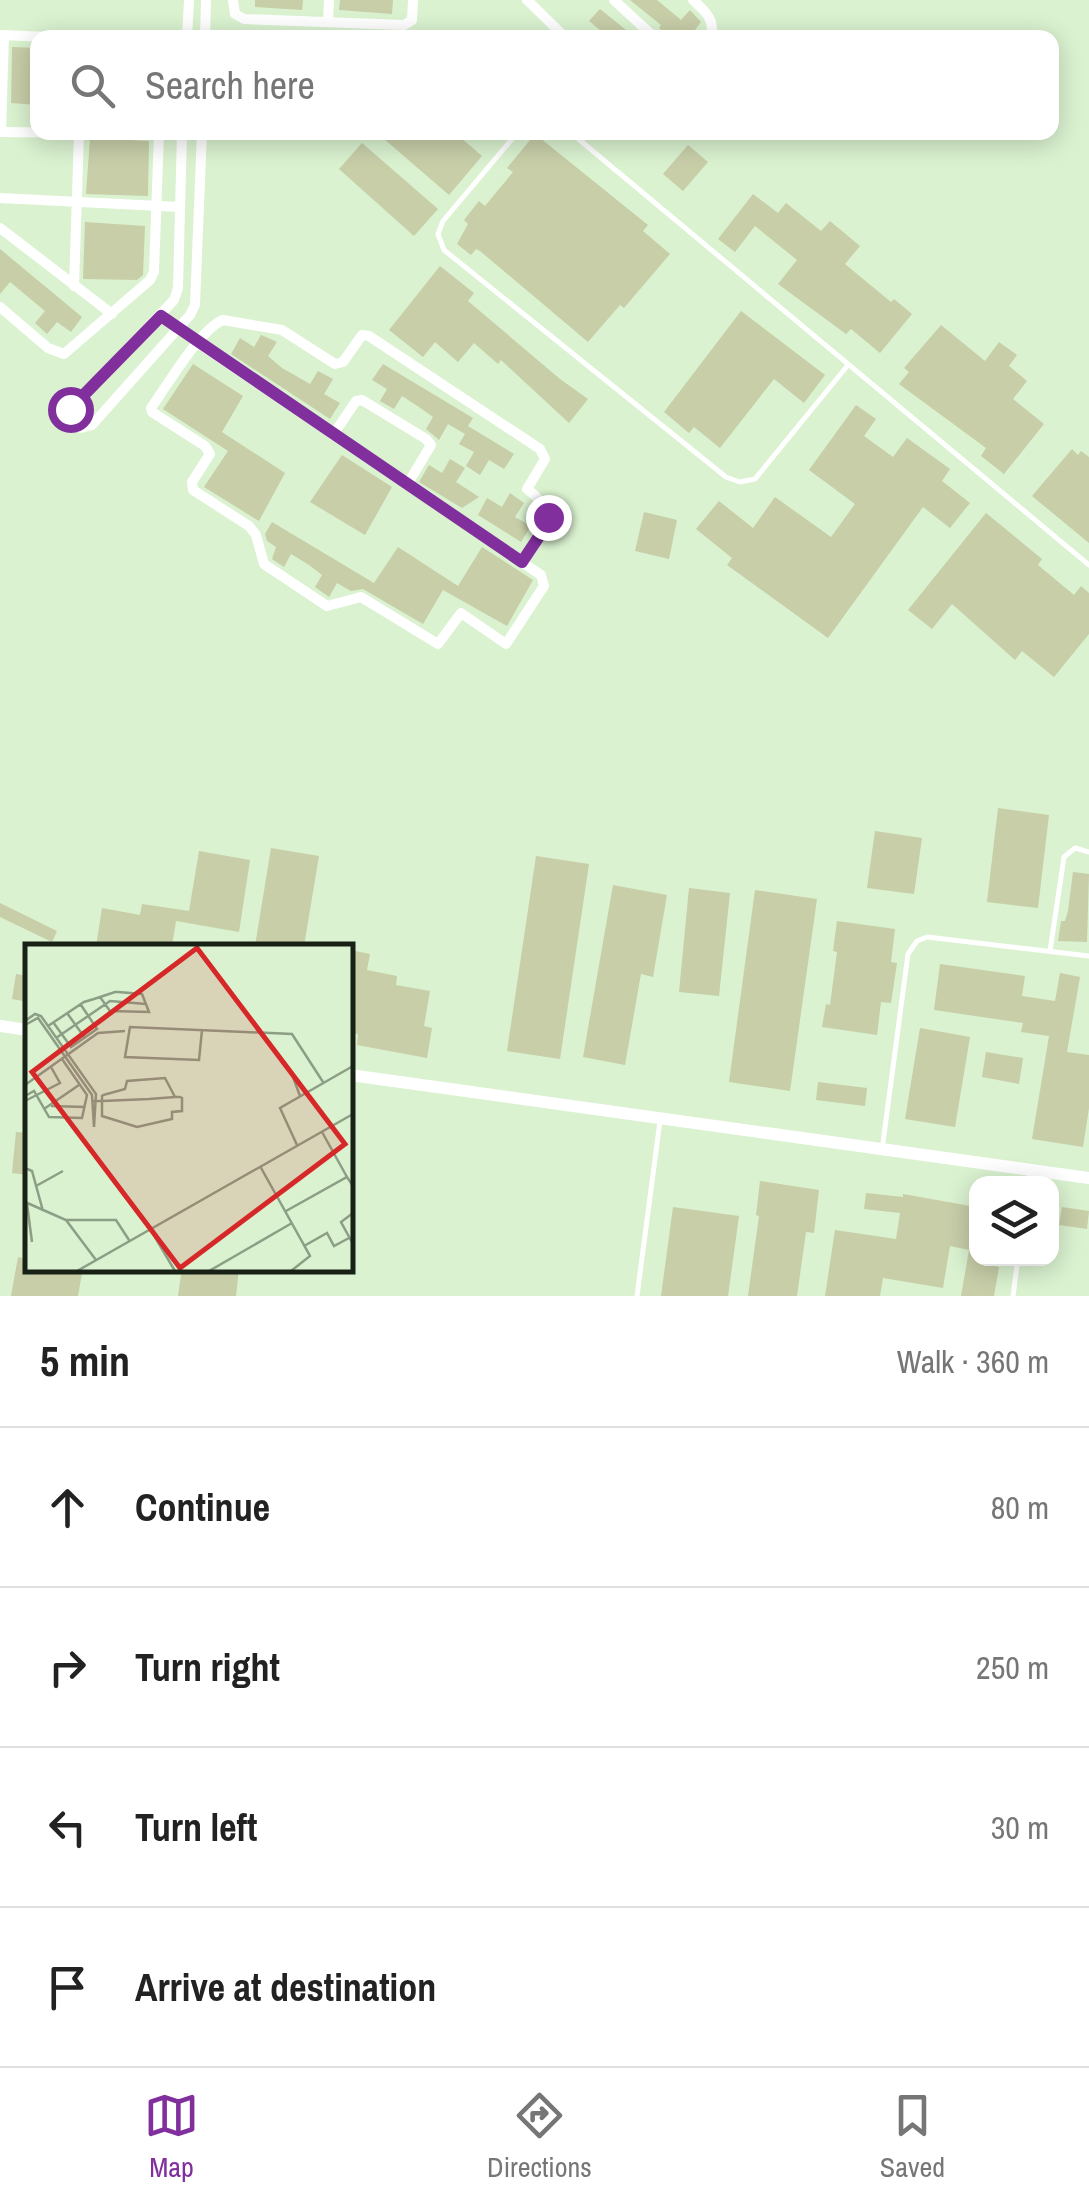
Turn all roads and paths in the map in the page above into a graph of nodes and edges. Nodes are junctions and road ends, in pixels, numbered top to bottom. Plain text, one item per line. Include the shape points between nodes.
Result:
1 (189, 0) edge
2 (206, 0) edge
3 (233, 0) edge
4 (329, 0) edge
5 (413, 0) edge
6 (527, 0) edge
7 (614, 0) edge
8 (693, 0) edge
9 (328, 22) junction
10 (187, 30) edge
11 (205, 30) edge
12 (558, 30) edge
13 (646, 30) edge
14 (713, 30) edge
15 (2, 35) edge
16 (30, 36) edge
17 (0, 132) edge
18 (30, 133) edge
19 (81, 140) edge
20 (159, 140) edge
21 (182, 140) edge
22 (202, 140) edge
23 (511, 140) edge
24 (580, 140) edge
25 (0, 198) edge
26 (76, 202) junction
27 (157, 206) junction
28 (180, 207) junction
29 (0, 228) edge
30 (74, 286) junction
31 (0, 307) edge
32 (112, 314) junction
33 (161, 316) junction
34 (177, 329) junction
35 (198, 344) junction
36 (848, 365) junction
37 (94, 383) junction
38 (113, 400) junction
39 (333, 435) junction
40 (407, 484) junction
41 (522, 562) junction
42 (1089, 565) edge
43 (1089, 852) edge
44 (1089, 944) edge
45 (1050, 951) junction
46 (1089, 956) edge
47 (0, 1026) edge
48 (25, 1030) edge
49 (352, 1074) edge
50 (660, 1118) junction
51 (882, 1150) junction
52 (1024, 1176) edge
53 (1059, 1178) edge
54 (1089, 1178) edge
55 (1017, 1266) edge
56 (636, 1296) edge
57 (1013, 1296) edge

1 - 10 street
2 - 11 street
3 - 9 street via 234,14 244,19
4 - 9 street
5 - 9 street via 412,20 404,25
6 - 12 street
7 - 13 street
8 - 14 street
15 - 16 street
15 - 17 street
17 - 18 street
19 - 26 street
20 - 27 street
21 - 28 street
22 - 34 street via 196,296
23 - 36 lane via 443,221 438,234 444,250 726,477 755,480
24 - 36 lane
25 - 26 street
26 - 27 street
26 - 30 street
27 - 28 street
27 - 32 street via 154,272
28 - 33 street via 178,288
29 - 30 street
30 - 32 street
31 - 32 street via 64,354
33 - 34 street
33 - 37 street
34 - 35 street
34 - 38 street
35 - 39 street
35 - 41 street via 223,320 272,326 335,364 368,336 530,442 545,459 526,489 543,501 548,517
35 - 41 street via 152,412 210,454 192,482 194,490 249,526 264,564 327,606 361,597 438,644 461,613 506,644 544,586
36 - 42 lane
37 - 38 street
37 - 38 street via 70,409 74,424 87,429
39 - 40 street
39 - 40 street via 362,400 426,439 429,452
40 - 41 street
43 - 45 lane via 1075,848 1064,857
44 - 46 lane
45 - 46 lane
45 - 51 lane via 927,936 917,941 908,954
47 - 48 street
49 - 50 street
50 - 51 street
50 - 56 lane
51 - 52 street
53 - 54 street
55 - 57 lane

